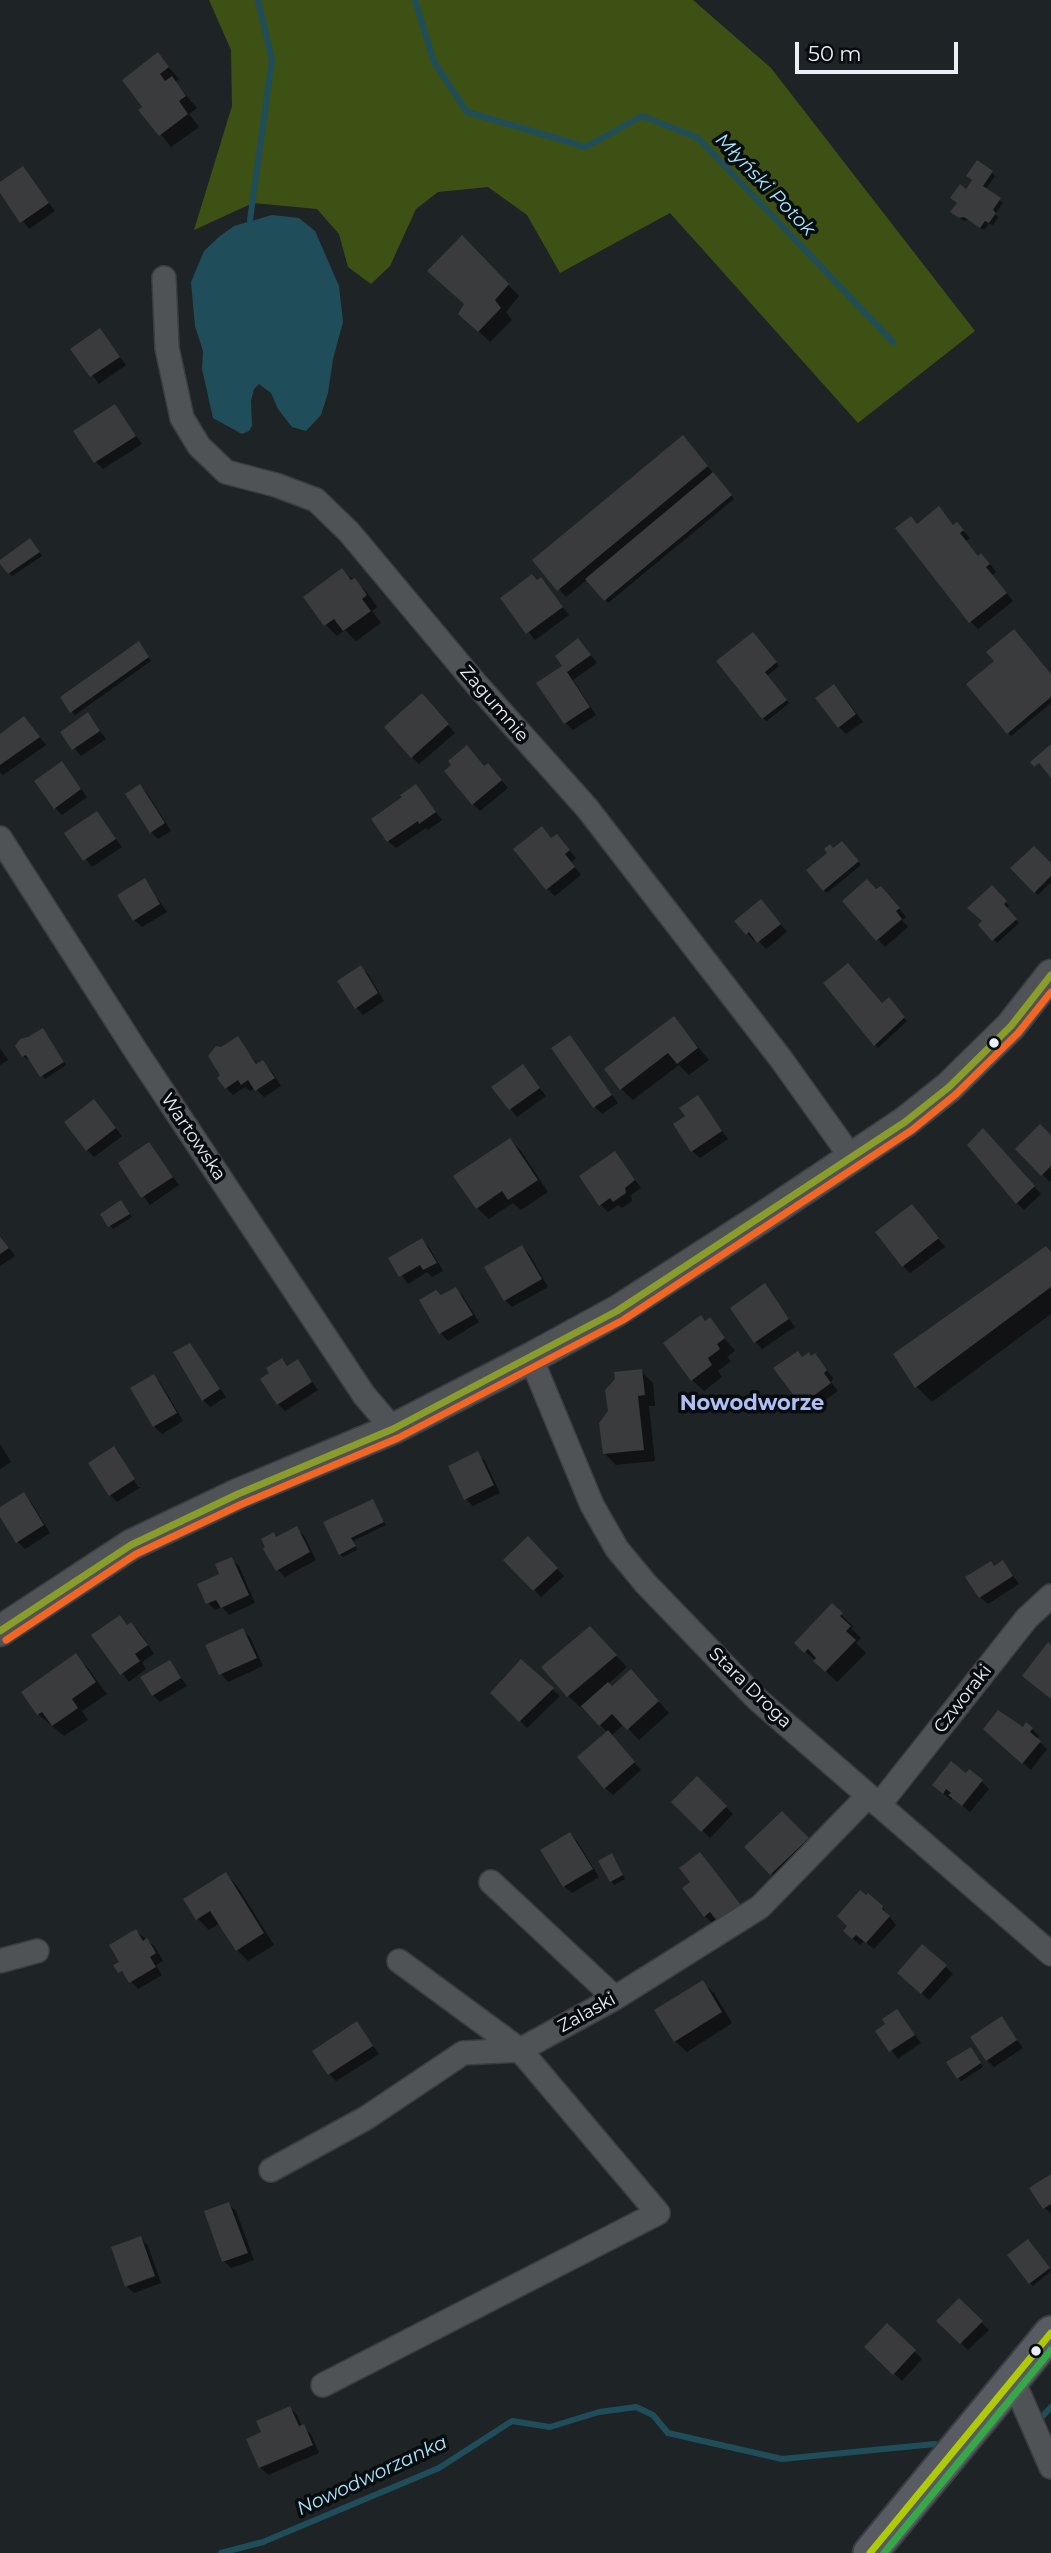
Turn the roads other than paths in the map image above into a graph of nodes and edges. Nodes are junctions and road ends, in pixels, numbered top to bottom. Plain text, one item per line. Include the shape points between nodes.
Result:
1 (164, 278) dead end
2 (0, 838) edge
3 (1051, 975) edge
4 (851, 1157) junction
5 (531, 1358) junction
6 (393, 1429) junction
7 (1051, 1596) edge
8 (0, 1631) edge
9 (874, 1800) junction
10 (491, 1882) dead end
11 (37, 1951) dead end
12 (1051, 1954) edge
13 (0, 1961) edge
14 (398, 1961) dead end
15 (615, 1998) junction
16 (520, 2050) junction
17 (271, 2170) dead end
18 (1051, 2333) edge
19 (1012, 2378) junction
20 (323, 2385) dead end
21 (1051, 2467) edge
22 (870, 2553) edge

1 - 4 street, Zagumnie via 167,348 182,418 199,446 226,472 316,500 349,531 587,808
2 - 6 street, Wartowska via 364,1395
3 - 4 street via 1011,1026 949,1087
4 - 5 street via 617,1311
5 - 6 street
5 - 9 street, Stara Droga via 592,1505 617,1549 757,1699
6 - 8 street via 162,1529
7 - 9 street, Czworaki via 1027,1618
9 - 12 street, Stara Droga
9 - 15 street, Zalaski via 760,1907
10 - 15 street
11 - 13 street
14 - 16 street
15 - 16 street, Zalaski
16 - 17 street, Zalaski via 463,2053 366,2118
16 - 20 street via 658,2213
18 - 19 main road
19 - 21 street
19 - 22 main road

